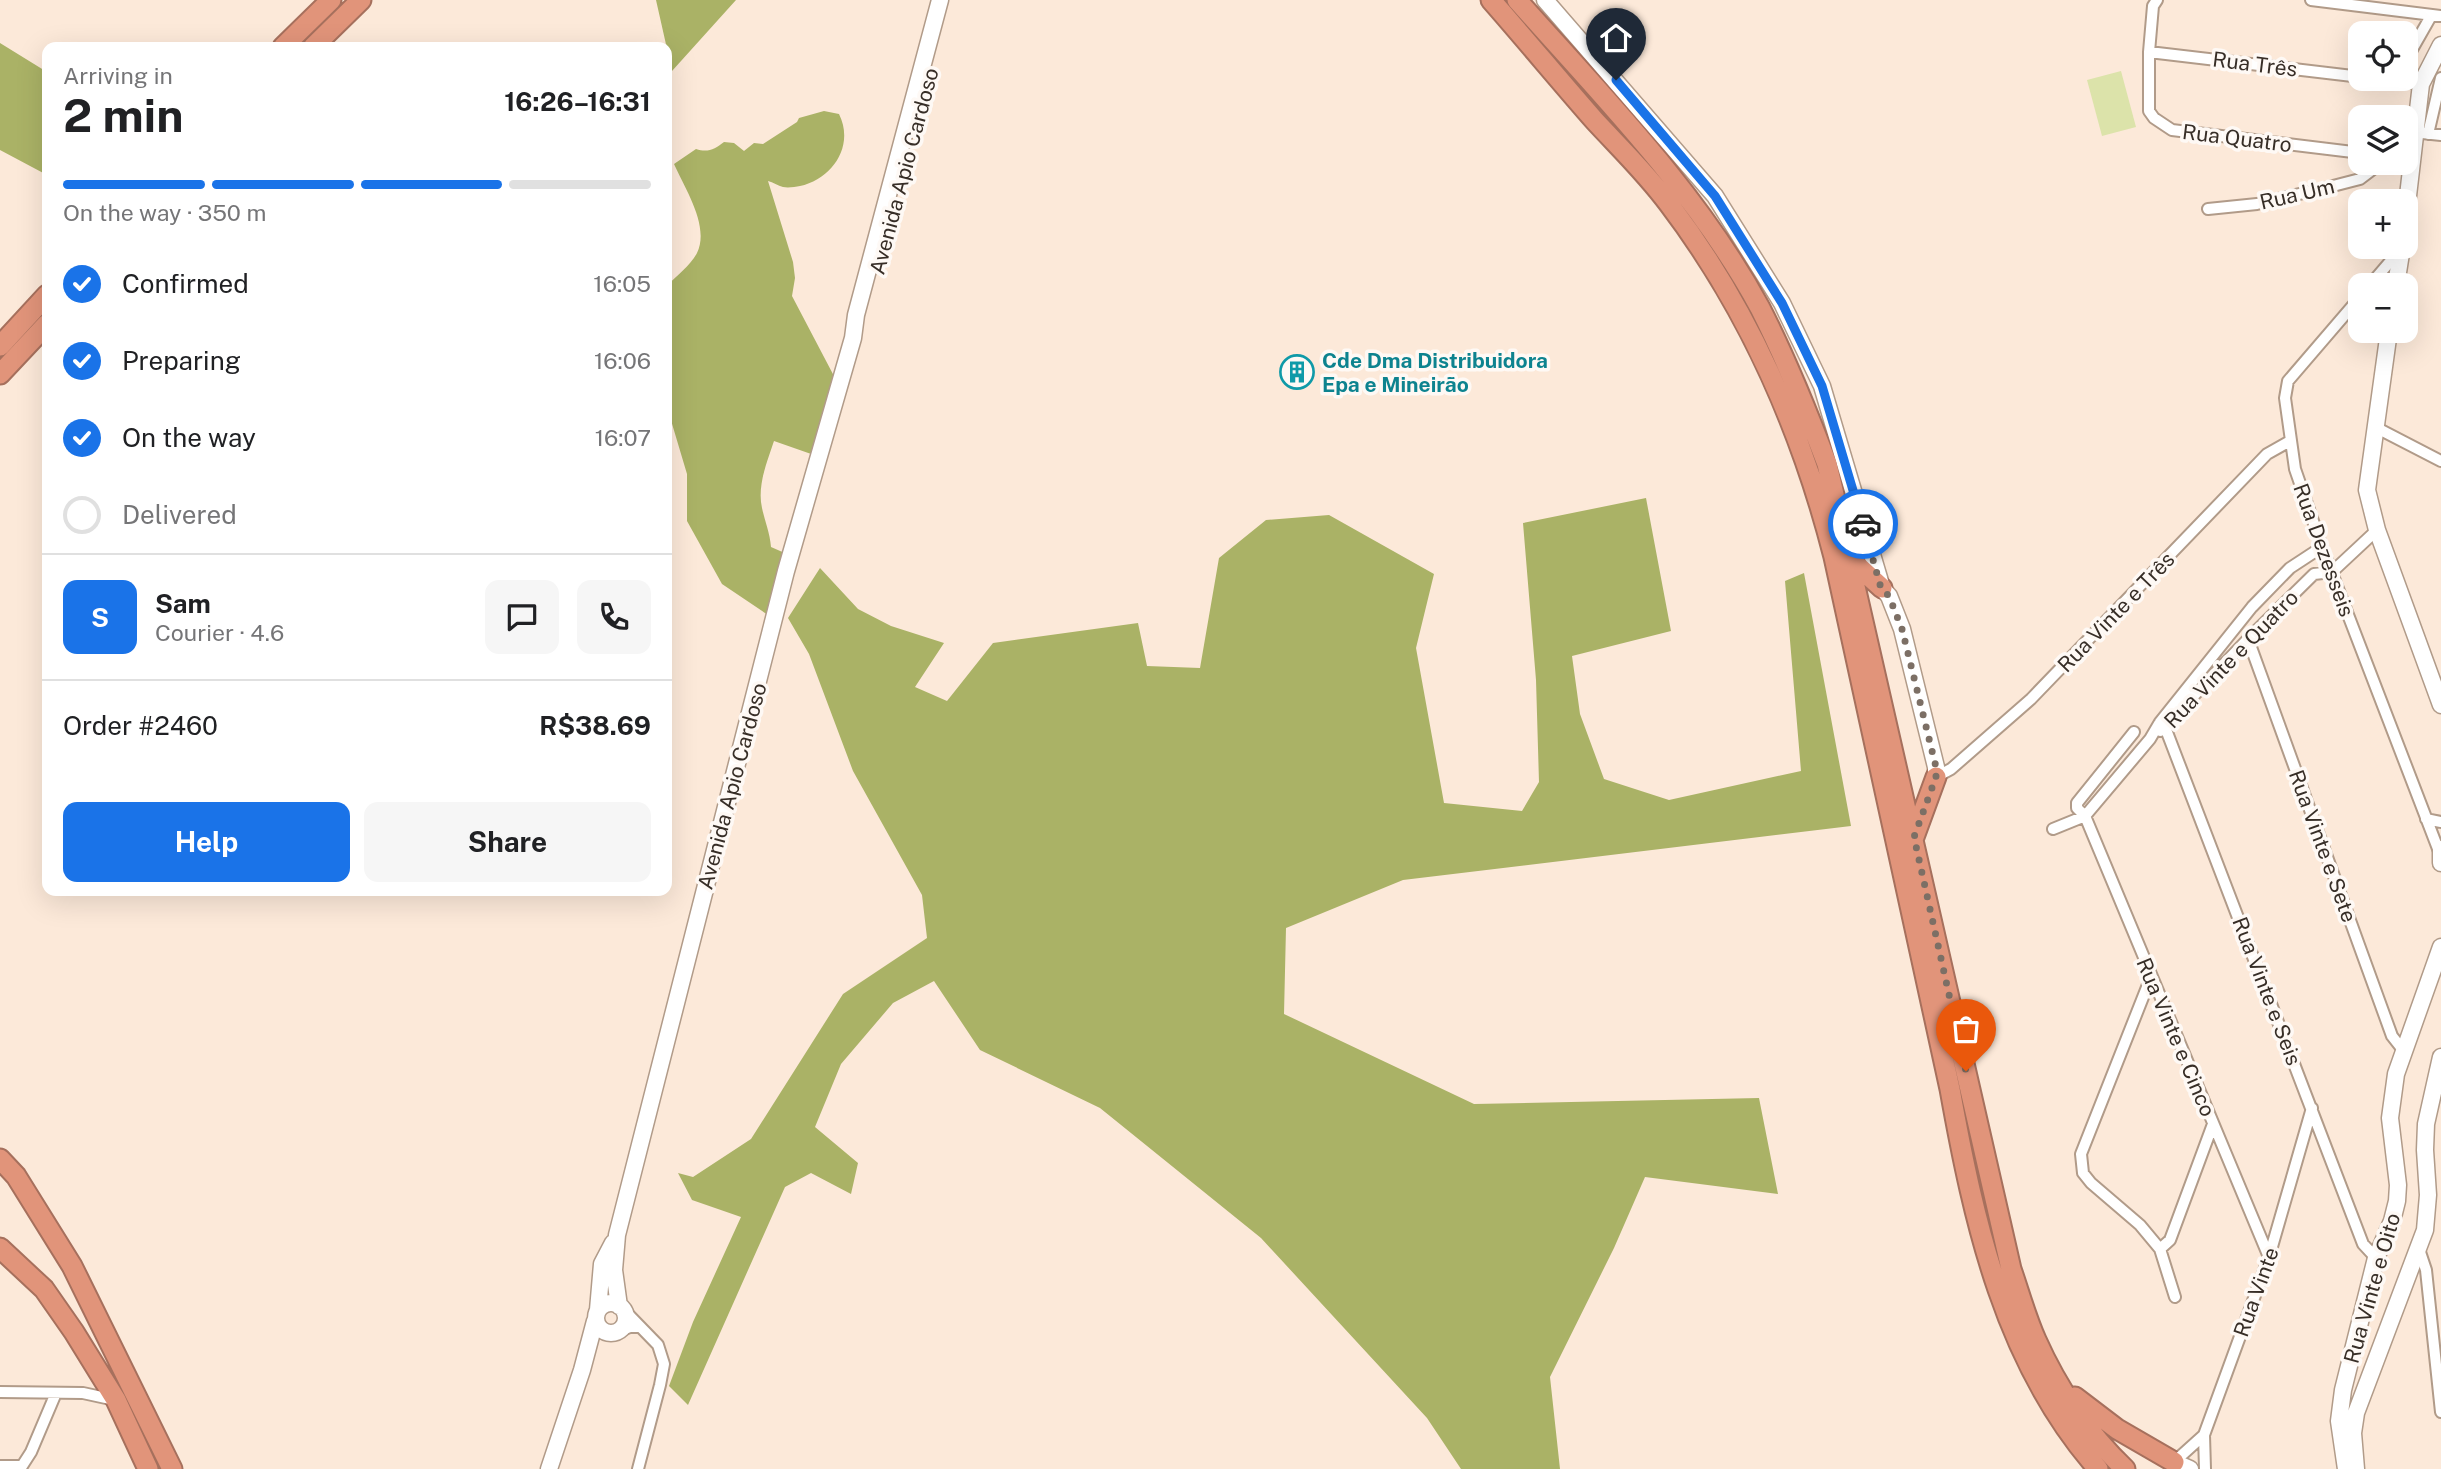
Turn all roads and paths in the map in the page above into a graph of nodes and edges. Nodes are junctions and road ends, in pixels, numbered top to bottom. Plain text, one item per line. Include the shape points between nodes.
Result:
1 (331, 0) edge
2 (361, 0) edge
3 (940, 0) edge
4 (949, 0) edge
5 (1491, 0) edge
6 (1517, 0) edge
7 (1545, 0) edge
8 (2157, 0) edge
9 (2311, 0) edge
10 (2436, 16) edge
11 (288, 42) edge
12 (318, 42) edge
13 (2418, 42) edge
14 (2441, 45) edge
15 (2149, 52) junction
16 (2348, 75) edge
17 (2441, 78) edge
18 (2418, 84) edge
19 (2421, 84) junction
20 (2422, 133) junction
21 (2441, 135) edge
22 (2418, 141) edge
23 (2348, 151) edge
24 (2365, 175) edge
25 (2208, 209) dead end
26 (2392, 259) edge
27 (2380, 273) edge
28 (42, 300) edge
29 (2348, 311) edge
30 (42, 329) edge
31 (853, 338) junction
32 (2387, 343) edge
33 (0, 346) edge
34 (0, 374) edge
35 (2375, 427) junction
36 (2290, 441) junction
37 (2441, 461) edge
38 (2377, 530) junction
39 (2322, 547) junction
40 (1849, 558) junction
41 (2332, 572) junction
42 (1881, 588) junction
43 (2248, 639) junction
44 (2441, 705) edge
45 (2163, 725) junction
46 (2134, 732) dead end
47 (1936, 777) junction
48 (2085, 816) junction
49 (2426, 819) junction
50 (2441, 822) edge
51 (2053, 829) dead end
52 (1914, 837) junction
53 (2441, 856) edge
54 (2441, 947) edge
55 (2151, 977) junction
56 (2403, 1050) junction
57 (2441, 1057) edge
58 (2312, 1108) junction
59 (2213, 1124) junction
60 (0, 1159) edge
61 (0, 1180) edge
62 (34, 1206) junction
63 (617, 1235) junction
64 (0, 1248) edge
65 (2160, 1249) junction
66 (2419, 1249) junction
67 (2269, 1256) junction
68 (2376, 1258) junction
69 (2175, 1297) dead end
70 (621, 1308) junction
71 (597, 1316) junction
72 (639, 1327) junction
73 (616, 1332) junction
74 (582, 1370) junction
75 (2062, 1387) junction
76 (0, 1392) edge
77 (57, 1393) junction
78 (116, 1400) junction
79 (2441, 1412) edge
80 (2204, 1435) junction
81 (0, 1466) edge
82 (2182, 1466) edge
83 (148, 1469) edge
84 (172, 1469) edge
85 (549, 1469) edge
86 (638, 1469) edge
87 (2098, 1469) edge
88 (2125, 1469) edge
89 (2205, 1469) edge
90 (2346, 1469) edge
91 (2356, 1469) edge

1 - 11 highway
2 - 12 highway
3 - 31 main road, Avenida Apio Cardoso
4 - 31 main road, Avenida Apio Cardoso via 865,317
5 - 87 highway via 1668,201 1726,290 1777,391 1810,472 1834,557 1960,1146 1998,1294 2038,1384
6 - 40 highway via 1646,146 1705,222 1759,307 1828,464
7 - 42 main road via 1715,196 1782,303 1822,386
8 - 15 street, Rua Quatro
9 - 10 street
10 - 13 street
14 - 19 main road
15 - 16 street, Rua Três
15 - 23 street, Rua Quatro via 2149,111 2172,130
17 - 20 street
18 - 19 street
19 - 20 main road
20 - 21 street
20 - 22 main road
24 - 25 street, Rua Um via 2257,204
26 - 27 street
28 - 33 highway
29 - 36 street, Rua Dezesseis via 2288,381 2285,398
30 - 34 highway
31 - 63 main road, Avenida Apio Cardoso via 786,570
32 - 35 main road
35 - 37 street
35 - 38 main road via 2367,490
36 - 39 street, Rua Dezesseis
36 - 47 street, Rua Vinte e Três via 2267,454 2031,699
38 - 41 street, Rua Vinte e Quatro
38 - 44 main road
39 - 41 street, Rua Dezesseis
39 - 45 street, Rua Vinte e Quatro via 2290,568 2252,607
40 - 42 highway
40 - 52 highway
41 - 43 street, Rua Vinte e Quatro via 2314,574
41 - 49 street, Rua Dezesseis
42 - 47 main road via 1902,629
43 - 45 street, Rua Vinte e Quatro
43 - 56 street, Rua Vinte e Sete via 2392,1036
45 - 48 street, Rua Vinte e Quatro
45 - 58 street, Rua Vinte e Seis
46 - 48 street via 2077,803
47 - 52 highway
48 - 51 street, Rua Vinte e Quatro
48 - 55 street, Rua Vinte e Cinco
49 - 50 street
49 - 53 street, Rua Dezesseis
52 - 75 highway via 2011,1269 2036,1340
54 - 56 main road, Rua Vinte e Oito
55 - 59 street, Rua Vinte e Cinco
55 - 65 street via 2081,1154 2083,1173 2091,1184 2140,1225
56 - 68 main road, Rua Vinte e Oito via 2390,1118 2397,1201
57 - 66 main road, Rua Vinte e Oito via 2427,1124 2428,1210
58 - 67 street, Rua Vinte
58 - 68 street, Rua Vinte e Seis via 2363,1244
59 - 65 street via 2170,1240
59 - 67 street, Rua Vinte e Cinco
60 - 62 highway
61 - 62 highway
62 - 84 highway via 72,1266
63 - 70 main road, Avenida Apio Cardoso via 614,1270
63 - 71 main road, Avenida Apio Cardoso via 602,1264
64 - 78 highway via 44,1289
65 - 69 street
66 - 79 street via 2426,1270
66 - 91 main road, Rua Vinte e Oito via 2356,1413
67 - 80 street, Rua Vinte
68 - 90 main road, Rua Vinte e Oito via 2343,1390 2339,1421
70 - 71 main road via 608,1303
70 - 72 street
70 - 73 main road via 626,1322
71 - 73 main road via 602,1331
71 - 74 main road, Avenida Apio Cardoso
72 - 73 street
72 - 86 street via 658,1345 664,1364
73 - 74 main road, Avenida Apio Cardoso via 605,1339
74 - 85 main road, Avenida Apio Cardoso
75 - 82 highway via 2117,1429
75 - 88 highway via 2102,1447
76 - 77 street
77 - 78 street via 83,1392
77 - 81 street via 22,1466
78 - 83 highway
80 - 82 street, Rua Vinte
80 - 89 street

